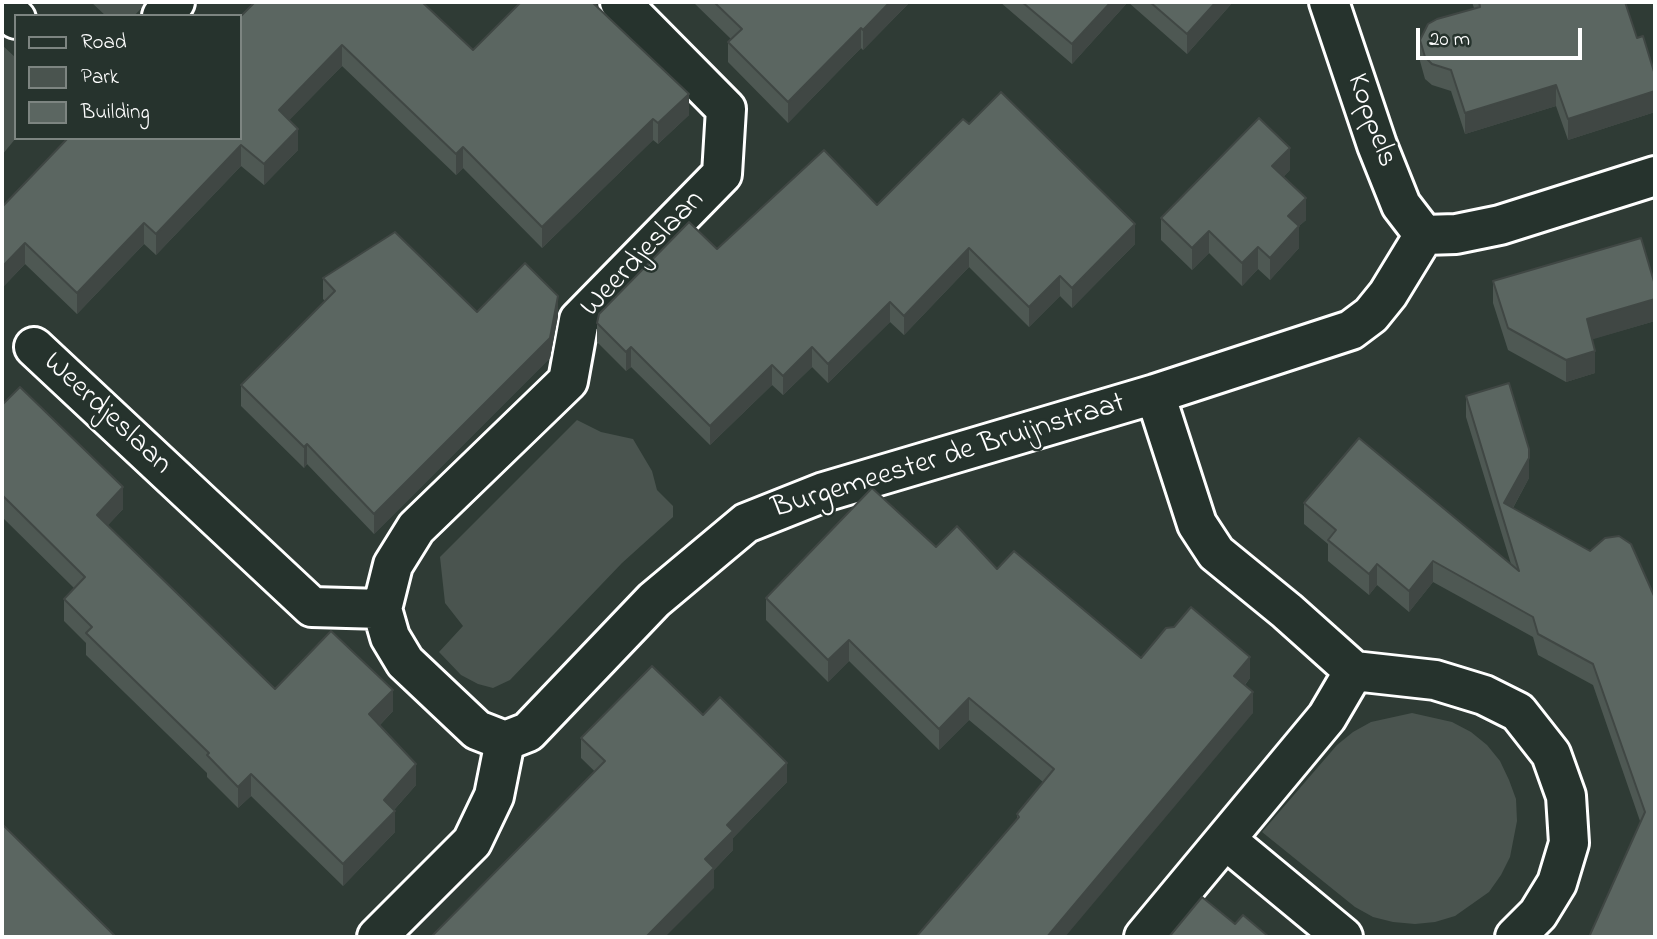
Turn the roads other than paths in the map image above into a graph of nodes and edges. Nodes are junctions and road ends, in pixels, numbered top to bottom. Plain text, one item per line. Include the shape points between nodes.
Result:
1 (620, 2) edge
2 (1328, 2) edge
3 (1655, 176) edge
4 (1424, 235) junction
5 (34, 347) dead end
6 (1155, 394) junction
7 (382, 609) junction
8 (1354, 671) junction
9 (505, 741) junction
10 (1226, 840) junction
11 (377, 937) edge
12 (1144, 937) edge
13 (1343, 937) edge
14 (1515, 937) edge

1 - 7 street, Weerdjeslaan via 726,109 722,174 579,320 568,381 416,528 393,565
2 - 4 street, Koppels via 1401,205
3 - 4 street via 1500,225
4 - 6 street, Burgemeester de Bruijnstraat via 1388,294 1351,330
5 - 7 street, Weerdjeslaan via 312,607
6 - 8 street via 1196,524 1216,552
6 - 9 street, Burgemeester de Bruijnstraat via 824,492 746,523 654,600 528,732
7 - 9 street via 390,637 405,663 477,730
8 - 10 street via 1327,717
8 - 14 street via 1435,680 1484,695 1518,712 1551,754 1566,796 1569,843 1557,883 1538,914
9 - 11 street via 495,796 472,842
10 - 12 street
10 - 13 street

